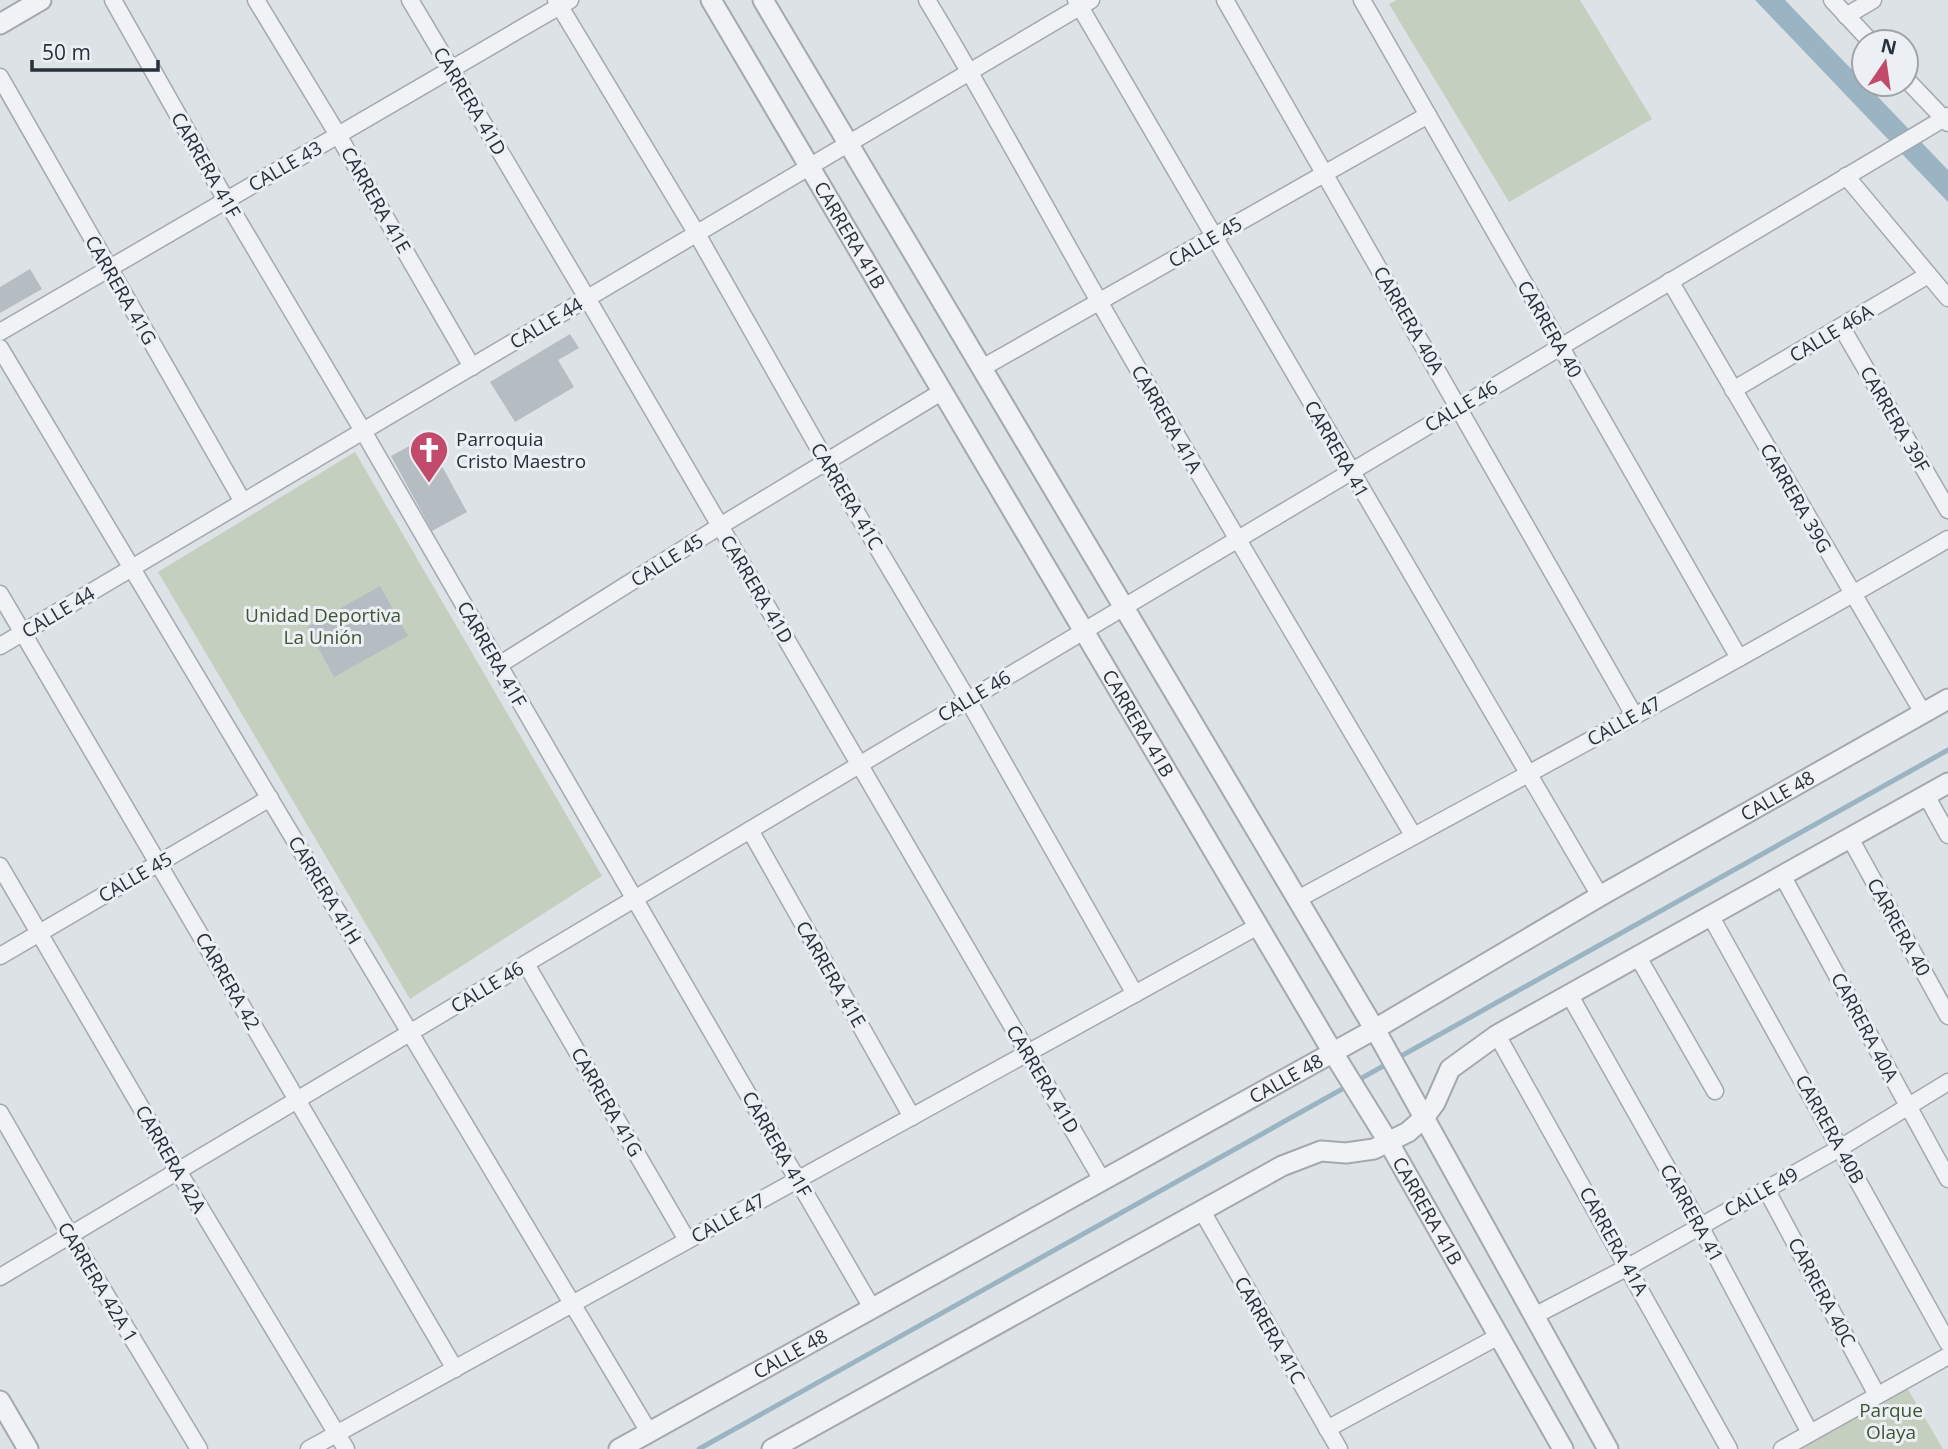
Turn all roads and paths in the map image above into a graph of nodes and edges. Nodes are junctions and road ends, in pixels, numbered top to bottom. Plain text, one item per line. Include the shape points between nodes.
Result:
1 (41, 0) edge
2 (113, 0) edge
3 (256, 0) edge
4 (410, 0) edge
5 (711, 0) edge
6 (762, 0) edge
7 (927, 0) edge
8 (1224, 0) edge
9 (1362, 0) edge
10 (1832, 0) edge
11 (1873, 0) edge
12 (562, 2) edge
13 (1082, 2) edge
14 (1846, 16) junction
15 (0, 24) edge
16 (1858, 28) edge
17 (451, 69) junction
18 (970, 72) junction
19 (0, 77) edge
20 (1920, 93) edge
21 (1428, 115) junction
22 (1947, 119) edge
23 (338, 135) junction
24 (848, 144) junction
25 (811, 166) junction
26 (1325, 174) junction
27 (1846, 176) junction
28 (226, 200) junction
29 (697, 234) junction
30 (1214, 237) junction
31 (108, 269) junction
32 (1928, 275) junction
33 (1670, 281) junction
34 (587, 298) junction
35 (1948, 299) edge
36 (1099, 302) junction
37 (1842, 328) junction
38 (0, 332) edge
39 (1560, 347) junction
40 (0, 348) edge
41 (472, 367) junction
42 (982, 368) junction
43 (1733, 390) junction
44 (943, 391) junction
45 (1459, 407) junction
46 (363, 432) junction
47 (827, 463) junction
48 (1350, 472) junction
49 (243, 502) junction
50 (1948, 510) edge
51 (720, 526) junction
52 (1237, 539) junction
53 (1948, 539) edge
54 (133, 568) junction
55 (0, 594) edge
56 (1853, 594) junction
57 (1124, 607) junction
58 (1084, 631) junction
59 (23, 633) junction
60 (0, 646) edge
61 (1739, 657) junction
62 (499, 665) junction
63 (1948, 699) edge
64 (968, 700) junction
65 (1923, 713) junction
66 (1634, 715) junction
67 (860, 764) junction
68 (1528, 775) junction
69 (1948, 783) edge
70 (1926, 795) junction
71 (271, 798) junction
72 (750, 830) junction
73 (1413, 835) junction
74 (1948, 835) edge
75 (1850, 838) junction
76 (159, 863) junction
77 (0, 866) edge
78 (1782, 875) junction
79 (1600, 896) junction
80 (634, 899) junction
81 (1298, 900) junction
82 (1710, 915) junction
83 (1258, 926) junction
84 (40, 933) junction
85 (0, 956) edge
86 (1638, 957) junction
87 (526, 964) junction
88 (1135, 994) junction
89 (1569, 994) junction
90 (1948, 1016) edge
91 (410, 1033) junction
92 (1497, 1035) junction
93 (1380, 1037) junction
94 (1027, 1054) junction
95 (1338, 1060) junction
96 (1948, 1082) edge
97 (1715, 1091) dead end
98 (298, 1100) junction
99 (1907, 1106) junction
100 (0, 1113) edge
101 (912, 1117) junction
102 (1424, 1118) junction
103 (1389, 1143) junction
104 (1840, 1148) junction
105 (178, 1171) junction
106 (1948, 1179) edge
107 (797, 1180) junction
108 (1102, 1180) junction
109 (1766, 1189) junction
110 (1202, 1211) junction
111 (1700, 1226) junction
112 (70, 1235) junction
113 (687, 1240) junction
114 (1628, 1266) junction
115 (0, 1277) edge
116 (572, 1304) junction
117 (872, 1308) junction
118 (1534, 1316) junction
119 (1499, 1336) junction
120 (1948, 1343) edge
121 (1948, 1356) edge
122 (455, 1369) junction
123 (1877, 1395) junction
124 (0, 1401) edge
125 (1327, 1429) junction
126 (649, 1432) junction
127 (1810, 1433) junction
128 (337, 1434) junction
129 (28, 1449) edge
130 (199, 1449) edge
131 (309, 1449) edge
132 (346, 1449) edge
133 (619, 1449) edge
134 (772, 1449) edge
135 (1339, 1449) edge
136 (1563, 1449) edge
137 (1608, 1449) edge
138 (1730, 1449) edge
139 (1782, 1449) edge

1 - 15 street
2 - 28 street, CARRERA 41F
3 - 23 street, CARRERA 41E
4 - 17 street, CARRERA 41D
5 - 25 street, CARRERA 41B
6 - 24 street
7 - 18 street, CARRERA 41A
8 - 26 street, CARRERA 40A
9 - 21 street, CARRERA 40
10 - 14 street
11 - 14 street
12 - 17 street, CALLE 43
12 - 29 street, CARRERA 41C
13 - 18 street, CALLE 44
13 - 30 street, CARRERA 41
14 - 16 street
17 - 23 street, CALLE 43
17 - 34 street, CARRERA 41D
18 - 24 street, CALLE 44
18 - 36 street, CARRERA 41A
19 - 31 street, CARRERA 41G
20 - 22 street
21 - 26 street, CALLE 45
21 - 39 street, CARRERA 40
22 - 27 street, CALLE 46
23 - 28 street, CALLE 43
23 - 41 street, CARRERA 41E
24 - 25 street, CALLE 44
24 - 42 street
25 - 29 street, CALLE 44
25 - 44 street, CARRERA 41B
26 - 30 street, CALLE 45
26 - 45 street, CARRERA 40A
27 - 32 street
27 - 33 street, CALLE 46
28 - 31 street, CALLE 43
28 - 46 street, CARRERA 41F
29 - 34 street, CALLE 44
29 - 47 street, CARRERA 41C
30 - 36 street, CALLE 45
30 - 48 street, CARRERA 41
31 - 38 street, CALLE 43
31 - 49 street, CARRERA 41G
32 - 35 street
32 - 37 street, CALLE 46A
33 - 39 street, CALLE 46
33 - 43 street, CARRERA 39G
34 - 41 street, CALLE 44
34 - 51 street, CARRERA 41D
36 - 42 street, CALLE 45
36 - 52 street, CARRERA 41A
37 - 43 street, CALLE 46A
37 - 50 street, CARRERA 39F
39 - 45 street, CALLE 46
39 - 61 street, CARRERA 40
40 - 54 street, CARRERA 41H
41 - 46 street, CALLE 44
42 - 57 street
43 - 56 street, CARRERA 39G
44 - 47 street, CALLE 45
44 - 58 street, CARRERA 41B
45 - 48 street, CALLE 46
45 - 66 street, CARRERA 40A
46 - 49 street, CALLE 44
46 - 62 street, CARRERA 41F
47 - 51 street, CALLE 45
47 - 64 street, CARRERA 41C
48 - 52 street, CALLE 46
48 - 68 street, CARRERA 41
49 - 54 street, CALLE 44
51 - 62 street, CALLE 45
51 - 67 street, CARRERA 41D
52 - 57 street, CALLE 46
52 - 73 street, CARRERA 41A
53 - 56 street, CALLE 47
54 - 59 street, CALLE 44
54 - 71 street, CARRERA 41H
55 - 59 street, CARRERA 42
56 - 61 street, CALLE 47
56 - 65 street, CARRERA 39G
57 - 58 street, CALLE 46
57 - 81 street
58 - 64 street, CALLE 46
58 - 83 street, CARRERA 41B
59 - 60 street, CALLE 44
59 - 76 street, CARRERA 42
61 - 66 street, CALLE 47
62 - 80 street, CARRERA 41F
63 - 65 street, CALLE 48
64 - 67 street, CALLE 46
64 - 88 street, CARRERA 41C
65 - 79 street, CALLE 48
66 - 68 street, CALLE 47
67 - 72 street, CALLE 46
67 - 94 street, CARRERA 41D
68 - 73 street, CALLE 47
68 - 79 street, CARRERA 41
69 - 70 street
70 - 74 street
70 - 75 street
71 - 76 street, CALLE 45
71 - 91 street, CARRERA 41H
72 - 80 street, CALLE 46
72 - 101 street, CARRERA 41E
73 - 81 street, CALLE 47
75 - 78 street
75 - 90 street, CARRERA 40
76 - 84 street, CALLE 45
76 - 98 street, CARRERA 42
77 - 84 street, CARRERA 42A
78 - 82 street
78 - 99 street, CARRERA 40A
79 - 93 street, CALLE 48
80 - 87 street, CALLE 46
80 - 107 street, CARRERA 41F
81 - 93 street
82 - 86 street
82 - 104 street, CARRERA 40B
83 - 88 street, CALLE 47
83 - 95 street, CARRERA 41B
84 - 85 street, CALLE 45
84 - 105 street, CARRERA 42A
86 - 89 street
86 - 97 street
87 - 91 street, CALLE 46
87 - 113 street, CARRERA 41G
88 - 94 street, CALLE 47
89 - 92 street
89 - 111 street, CARRERA 41
91 - 98 street, CALLE 46
91 - 116 street, CARRERA 41H
92 - 102 street via 1450,1069
92 - 114 street, CARRERA 41A
93 - 95 street, CALLE 48
93 - 102 street
94 - 101 street, CALLE 47
94 - 108 street, CARRERA 41D
95 - 103 street, CARRERA 41B
95 - 108 street, CALLE 48
96 - 99 street, CALLE 49
98 - 105 street, CALLE 46
98 - 122 street, CARRERA 42
99 - 104 street, CALLE 49
99 - 106 street, CARRERA 40A
100 - 112 street, CARRERA 42A 1
101 - 107 street, CALLE 47
102 - 103 street
102 - 118 street
103 - 110 street via 1346,1153 1321,1151 1282,1166
103 - 119 street, CARRERA 41B
104 - 109 street, CALLE 49
104 - 120 street, CARRERA 40B
105 - 112 street, CALLE 46
105 - 128 street, CARRERA 42A
107 - 113 street, CALLE 47
107 - 117 street, CARRERA 41F
108 - 117 street, CALLE 48
109 - 111 street, CALLE 49
109 - 123 street, CARRERA 40C
110 - 125 street, CARRERA 41C
110 - 134 street
111 - 114 street, CALLE 49
111 - 127 street, CARRERA 41
112 - 115 street, CALLE 46
112 - 130 street, CARRERA 42A 1
113 - 116 street, CALLE 47
114 - 118 street, CALLE 49
114 - 138 street, CARRERA 41A
116 - 122 street, CALLE 47
116 - 126 street, CARRERA 41H
117 - 126 street, CALLE 48
118 - 137 street
119 - 125 street
119 - 136 street, CARRERA 41B
121 - 123 street
122 - 128 street, CALLE 47
123 - 127 street
124 - 129 street
125 - 135 street, CARRERA 41C
126 - 133 street, CALLE 48
127 - 139 street
128 - 131 street, CALLE 47
128 - 132 street, CARRERA 42A

